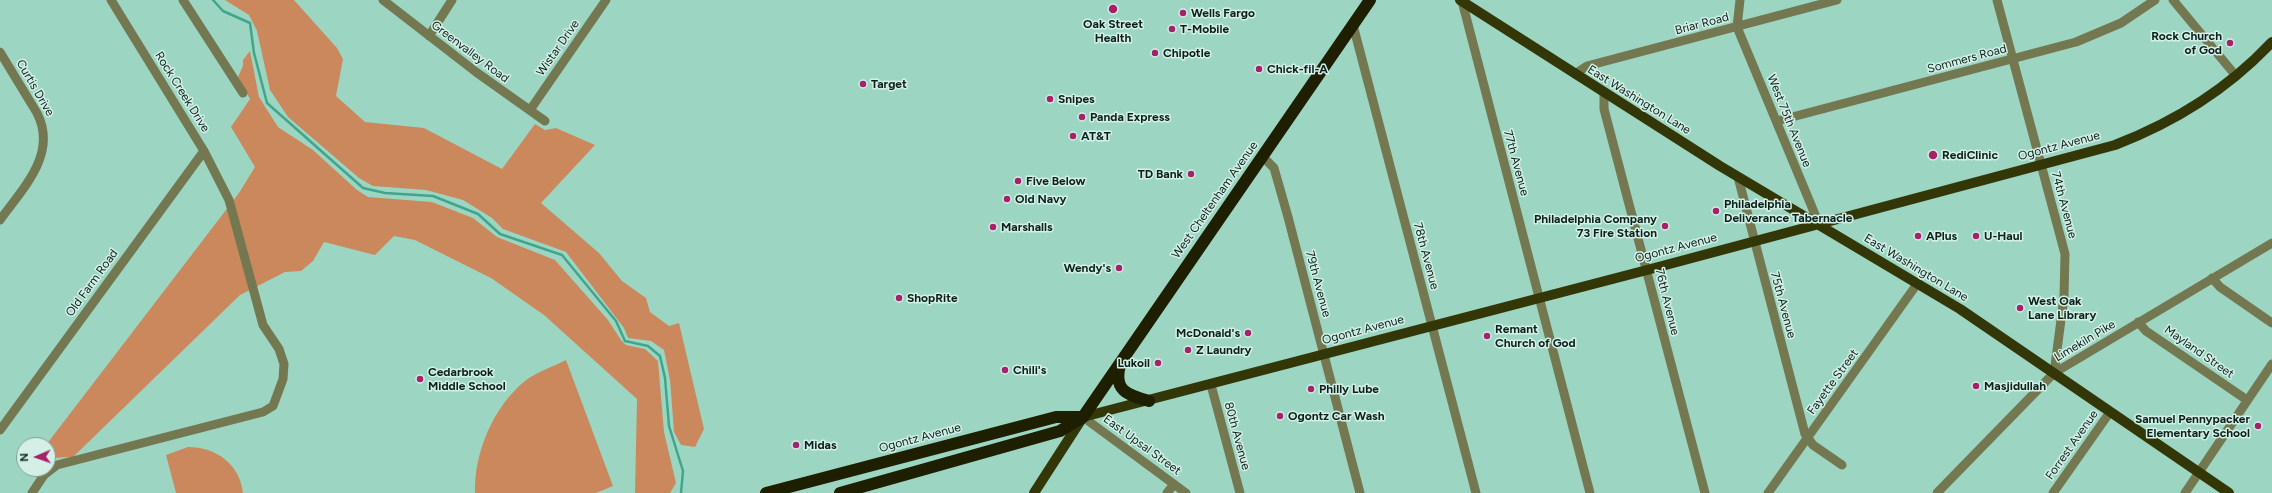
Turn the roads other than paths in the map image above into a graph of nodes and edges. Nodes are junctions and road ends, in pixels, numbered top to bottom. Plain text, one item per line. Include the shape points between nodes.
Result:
1 (111, 0) edge
2 (182, 0) edge
3 (383, 0) edge
4 (452, 0) edge
5 (606, 0) edge
6 (1370, 0) edge
7 (1740, 0) edge
8 (1837, 0) edge
9 (1996, 0) edge
10 (2155, 0) edge
11 (2173, 0) edge
12 (1461, 1) edge
13 (1353, 25) junction
14 (1737, 27) junction
15 (429, 36) junction
16 (2272, 42) edge
17 (0, 52) edge
18 (2012, 60) junction
19 (1575, 74) junction
20 (2236, 76) junction
21 (243, 93) dead end
22 (1604, 93) junction
23 (530, 110) junction
24 (545, 121) dead end
25 (1777, 121) junction
26 (204, 150) junction
27 (1262, 156) junction
28 (2041, 165) junction
29 (1738, 177) junction
30 (0, 220) edge
31 (1819, 224) junction
32 (1754, 241) junction
33 (2272, 243) edge
34 (1647, 270) junction
35 (2212, 278) junction
36 (1917, 284) junction
37 (1540, 298) junction
38 (2138, 322) junction
39 (2272, 323) edge
40 (1432, 326) junction
41 (1324, 355) junction
42 (1121, 364) junction
43 (2272, 364) edge
44 (2054, 373) junction
45 (1211, 384) junction
46 (2247, 400) junction
47 (1149, 401) junction
48 (2110, 412) junction
49 (1083, 417) junction
50 (0, 430) edge
51 (1807, 438) junction
52 (1842, 464) dead end
53 (2199, 472) junction
54 (1174, 484) junction
55 (32, 493) edge
56 (766, 493) edge
57 (840, 493) edge
58 (1034, 493) edge
59 (1167, 493) edge
60 (1186, 493) edge
61 (1240, 493) edge
62 (1360, 493) edge
63 (1476, 493) edge
64 (1590, 493) edge
65 (1705, 493) edge
66 (1768, 493) edge
67 (1937, 493) edge
68 (2053, 493) edge
69 (2185, 493) edge
70 (2229, 493) edge

1 - 26 street, Rock Creek Drive
2 - 21 street
3 - 15 street, Greenvalley Road
4 - 15 street
5 - 23 street, Wistar Drive
6 - 13 highway, West Cheltenham Avenue
7 - 14 street
8 - 14 street, Briar Road
9 - 18 street, 74th Avenue
10 - 18 street, Sommers Road via 2105,31
11 - 20 street
12 - 19 main road, East Washington Lane
12 - 37 street, 77th Avenue
13 - 27 highway, West Cheltenham Avenue
13 - 40 street, 78th Avenue
14 - 19 street, Briar Road via 1587,66
14 - 25 street, West 75th Avenue
15 - 23 street, Greenvalley Road
16 - 20 main road, Ogontz Avenue
17 - 30 street, Curtis Drive via 42,122 44,137 43,153 36,170
18 - 25 street, Sommers Road
18 - 28 street, 74th Avenue
19 - 22 main road, East Washington Lane
20 - 28 main road, Ogontz Avenue via 2201,102 2156,128 2115,145
22 - 29 main road, East Washington Lane
22 - 34 street, 76th Avenue via 1604,109
23 - 24 street, Greenvalley Road
25 - 31 street, West 75th Avenue
26 - 50 street, Old Farm Road
26 - 55 street, Rock Creek Drive via 229,200 263,325 279,349 284,364 283,380 273,406 257,414 57,466 44,475
27 - 41 street, 79th Avenue via 1274,168
27 - 42 highway, West Cheltenham Avenue
28 - 31 main road, Ogontz Avenue
28 - 44 street, 74th Avenue via 2062,240 2066,270
29 - 31 main road, East Washington Lane
29 - 32 street, 75th Avenue
31 - 32 main road, Ogontz Avenue
31 - 36 main road, East Washington Lane
32 - 34 main road, Ogontz Avenue
32 - 51 street, 75th Avenue
33 - 35 street, Limekiln Pike
34 - 37 main road, Ogontz Avenue
34 - 65 street, 76th Avenue
35 - 38 street, Limekiln Pike
35 - 39 street via 2220,287
36 - 44 main road, East Washington Lane via 1976,319
36 - 51 street, Fayette Street
37 - 40 main road, Ogontz Avenue
37 - 64 street, 77th Avenue
38 - 44 street, Limekiln Pike
38 - 46 street, Mayland Street via 2146,331
40 - 41 main road, Ogontz Avenue
40 - 63 street, 78th Avenue
41 - 45 main road, Ogontz Avenue
41 - 62 street, 79th Avenue
42 - 47 highway via 1119,378 1124,392
42 - 49 highway, West Cheltenham Avenue
43 - 46 street
44 - 48 main road, East Washington Lane
44 - 67 street, Limekiln Pike
45 - 47 main road, Ogontz Avenue
45 - 61 street, 80th Avenue
46 - 53 street
47 - 49 main road, Ogontz Avenue
48 - 53 main road, East Washington Lane
48 - 68 street, Forrest Avenue
49 - 54 street, East Upsal Street
49 - 56 highway, Ogontz Avenue via 1056,416
49 - 57 highway, Ogontz Avenue via 1060,431
49 - 58 main road
51 - 52 street
51 - 66 street, Fayette Street
53 - 69 street
53 - 70 main road, East Washington Lane
54 - 59 street
54 - 60 street, East Upsal Street

